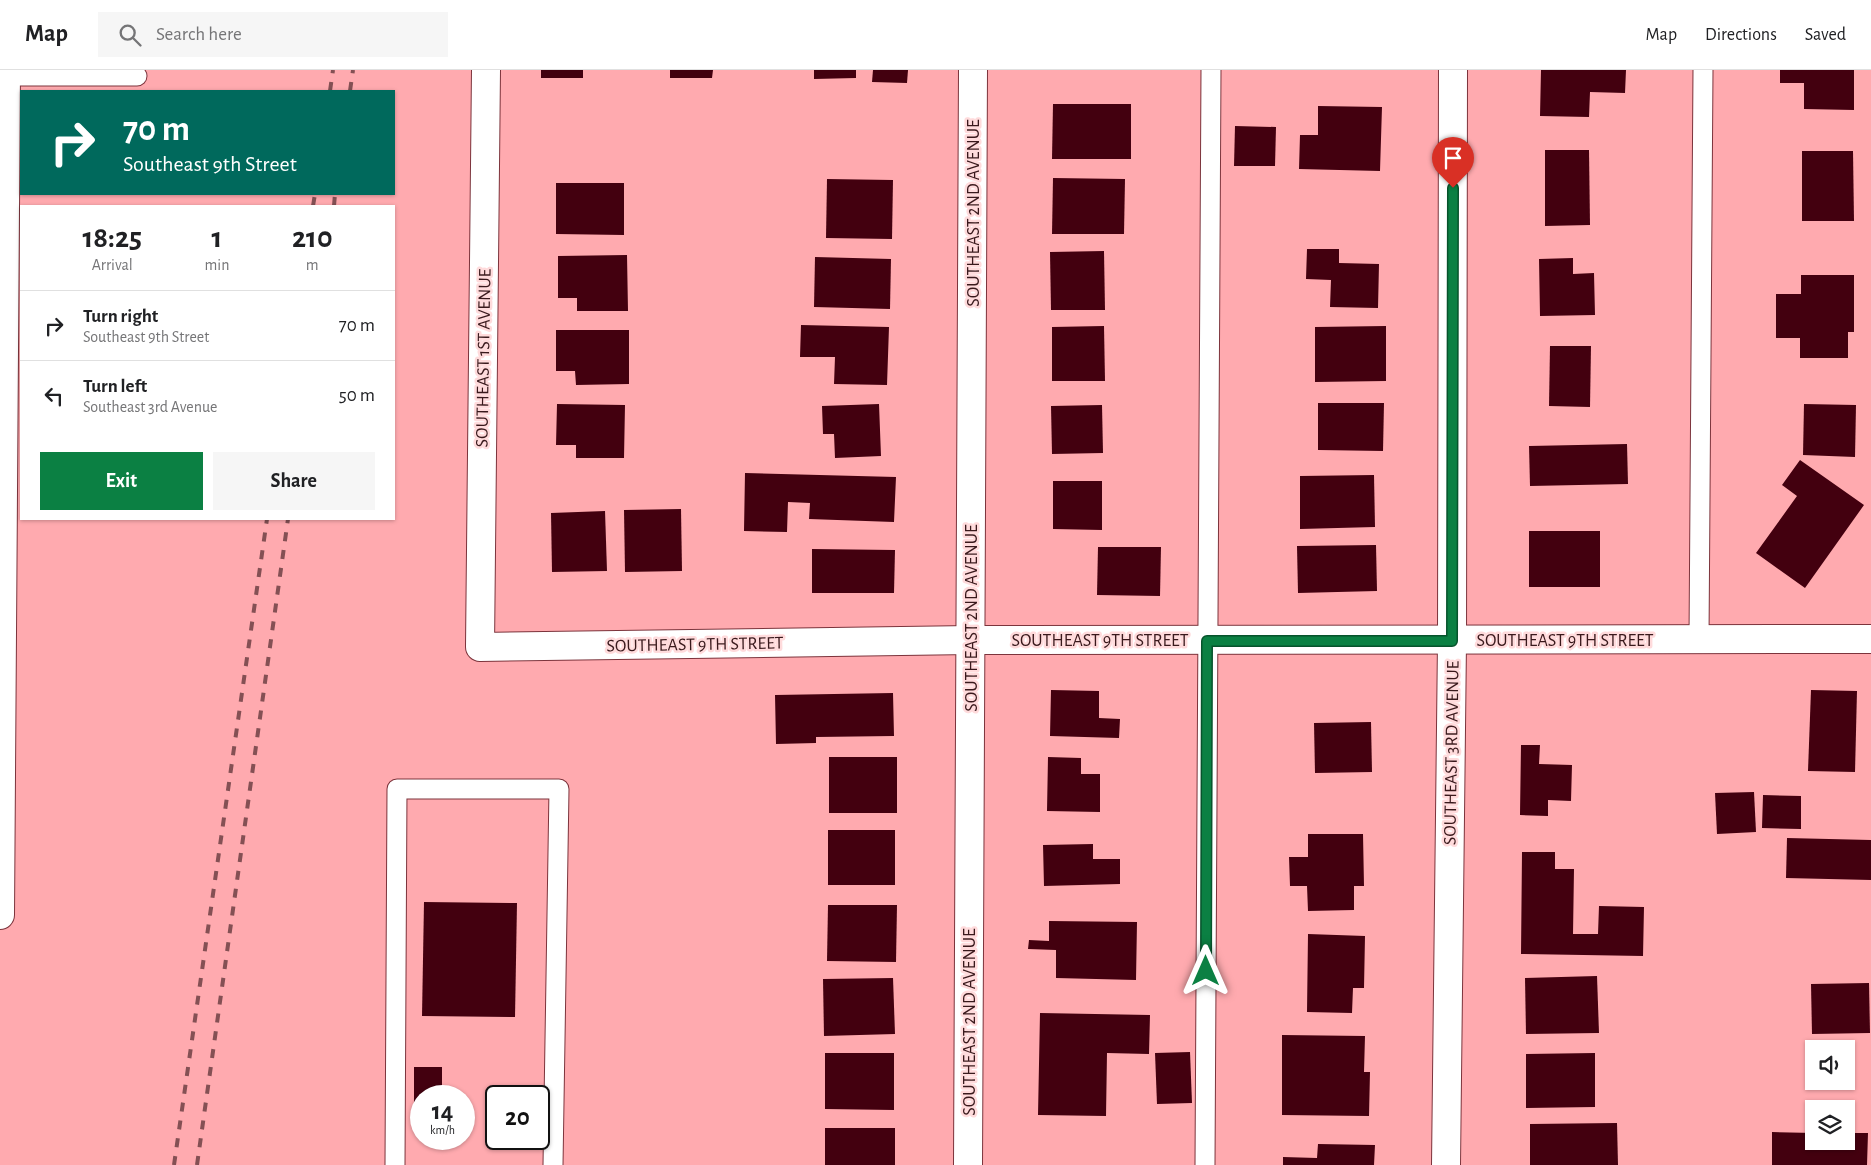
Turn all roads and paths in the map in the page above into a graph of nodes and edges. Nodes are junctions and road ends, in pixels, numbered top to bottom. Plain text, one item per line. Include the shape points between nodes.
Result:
1 (486, 70) edge
2 (973, 70) edge
3 (1211, 70) edge
4 (1453, 70) edge
5 (1703, 70) edge
6 (6, 73) edge
7 (137, 76) dead end
8 (2, 206) edge
9 (13, 250) edge
10 (1871, 639) edge
11 (971, 640) junction
12 (1699, 640) junction
13 (1207, 641) junction
14 (1452, 641) junction
15 (480, 647) joint
16 (1, 651) edge
17 (0, 915) edge
18 (395, 1165) edge
19 (553, 1165) edge
20 (968, 1165) edge
21 (1205, 1165) edge
22 (1446, 1165) edge

1 - 15 street, SOUTHEAST 1ST AVENUE
2 - 11 street, SOUTHEAST 2ND AVENUE
3 - 13 lane
4 - 14 street, SOUTHEAST 3RD AVENUE
5 - 12 lane
6 - 7 lane
6 - 8 street
8 - 9 street
9 - 16 street
10 - 12 street, SOUTHEAST 9TH STREET
11 - 13 street, SOUTHEAST 9TH STREET
11 - 15 street, SOUTHEAST 9TH STREET
11 - 20 street, SOUTHEAST 2ND AVENUE
12 - 14 street, SOUTHEAST 9TH STREET
13 - 14 street, SOUTHEAST 9TH STREET
13 - 21 lane
14 - 22 street, SOUTHEAST 3RD AVENUE
16 - 17 street
18 - 19 lane via 397,789 559,789

